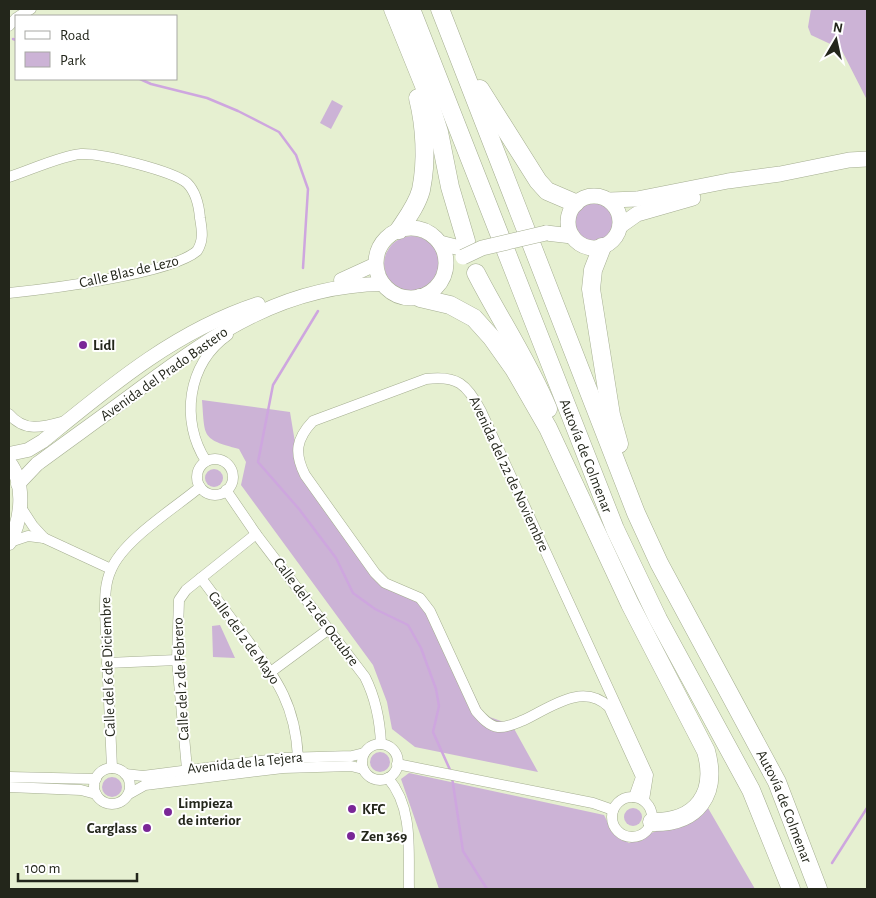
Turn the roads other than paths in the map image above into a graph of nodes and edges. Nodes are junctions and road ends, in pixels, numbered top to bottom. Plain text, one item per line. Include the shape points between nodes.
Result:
1 (392, 9) edge
2 (411, 9) edge
3 (440, 9) edge
4 (448, 32) junction
5 (867, 159) edge
6 (780, 174) junction
7 (9, 177) edge
8 (610, 200) junction
9 (571, 211) junction
10 (620, 226) junction
11 (399, 230) junction
12 (546, 233) junction
13 (572, 236) junction
14 (440, 243) junction
15 (602, 247) junction
16 (468, 249) junction
17 (376, 264) junction
18 (446, 273) junction
19 (476, 273) dead end
20 (384, 284) junction
21 (9, 293) edge
22 (420, 298) junction
23 (269, 307) junction
24 (9, 414) edge
25 (68, 420) junction
26 (9, 454) edge
27 (206, 461) junction
28 (9, 462) edge
29 (18, 484) junction
30 (200, 487) junction
31 (226, 490) junction
32 (20, 506) junction
33 (636, 513) junction
34 (594, 526) junction
35 (256, 534) junction
36 (44, 538) junction
37 (9, 542) edge
38 (111, 568) junction
39 (201, 578) junction
40 (329, 629) junction
41 (177, 660) junction
42 (108, 663) junction
43 (272, 671) junction
44 (673, 685) junction
45 (381, 744) junction
46 (364, 753) junction
47 (298, 757) junction
48 (728, 762) junction
49 (397, 764) junction
50 (112, 768) junction
51 (187, 769) junction
52 (363, 769) junction
53 (125, 774) junction
54 (9, 777) edge
55 (388, 778) junction
56 (96, 779) junction
57 (9, 787) edge
58 (750, 790) junction
59 (96, 794) junction
60 (129, 794) junction
61 (639, 798) junction
62 (613, 810) junction
63 (652, 822) junction
64 (409, 889) edge
65 (784, 889) edge
66 (791, 889) edge
67 (818, 889) edge

1 - 11 highway via 411,68 422,117 420,191 414,209
1 - 16 highway via 436,123
2 - 58 highway, Autovía de Colmenar via 615,529 658,618
3 - 4 highway, Autovía de Colmenar
4 - 9 highway via 484,97 538,181
4 - 33 highway, Autovía de Colmenar
5 - 6 main road
6 - 8 main road via 637,200
6 - 10 main road via 637,214
7 - 21 street, Calle Blas de Lezo via 79,154 101,154 129,162 186,183 194,192 202,233 197,251 180,262 72,285
8 - 9 main road via 596,195 581,199
8 - 10 main road via 619,214
9 - 12 main road
9 - 13 main road
10 - 15 main road via 612,241
11 - 14 main road via 417,229 434,236
11 - 17 main road via 383,242
12 - 13 main road
12 - 16 main road, bridge
13 - 15 main road via 588,248
14 - 16 main road
14 - 18 main road via 446,258
15 - 33 highway via 593,270 591,289 611,416
16 - 18 main road
17 - 20 main road
17 - 25 main road, Avenida del Prado Bastero via 356,275 242,309 190,332 160,350
18 - 22 main road via 436,289
19 - 34 highway via 498,317 532,371
20 - 22 main road via 396,296
20 - 23 main road, Avenida del Prado Bastero via 357,284
22 - 34 highway via 450,305 474,318 492,338 514,368 548,428
23 - 27 street via 221,340 196,378 189,414 196,447
23 - 29 main road, Avenida del Prado Bastero via 200,345 36,464
24 - 25 street via 22,425 36,428
25 - 26 main road, Avenida del Prado Bastero via 28,450
27 - 30 street via 198,470
27 - 31 street via 217,459 231,469 232,480
28 - 29 main road
29 - 32 main road
30 - 31 street via 212,494
30 - 38 street, Calle del 6 de Diciembre via 135,539
31 - 35 street, Calle del 12 de Octubre
32 - 36 street
32 - 37 main road
33 - 67 highway, Autovía de Colmenar via 659,563 777,782
34 - 44 highway
35 - 39 street, Calle del 2 de Febrero
35 - 40 street, Calle del 12 de Octubre
36 - 37 street via 28,536
36 - 38 street
38 - 42 street, Calle del 6 de Diciembre via 106,586
39 - 41 street, Calle del 2 de Febrero via 178,600
39 - 43 street, Calle del 2 de Mayo
40 - 43 street
40 - 45 street, Calle del 12 de Octubre via 365,677 374,695
41 - 42 street
41 - 51 street, Calle del 2 de Febrero
42 - 50 street, Calle del 6 de Diciembre
43 - 47 street, Calle del 2 de Mayo via 291,710 298,740
44 - 48 highway
44 - 63 highway via 706,751 711,768 710,786 700,803 685,817
45 - 46 street
45 - 49 street via 395,753
46 - 47 street, Avenida de la Tejera
46 - 52 street
47 - 51 street, Avenida de la Tejera
48 - 58 highway
48 - 65 highway via 758,823
49 - 55 street
49 - 62 street via 593,803
50 - 53 street
50 - 56 street
51 - 53 street, Avenida de la Tejera via 143,776
52 - 55 street via 376,780
52 - 60 street, Avenida de la Tejera via 351,766 282,768 145,785
53 - 60 street via 130,783
54 - 56 street
55 - 64 street via 398,790 406,817
56 - 59 street
57 - 59 street via 81,790
58 - 66 highway, Autovía de Colmenar
59 - 60 street via 105,802 114,804
61 - 61 street, Avenida del 22 de Noviembre via 648,775 645,767 468,388 442,376 426,379 312,421 302,432 298,446 298,461 305,475 385,583 420,598 430,611 476,711 484,721 498,727 512,725 576,696 589,695 601,699 609,707 641,777
61 - 62 street via 623,799
61 - 63 street via 651,808
62 - 63 street via 615,827 631,837 644,833

